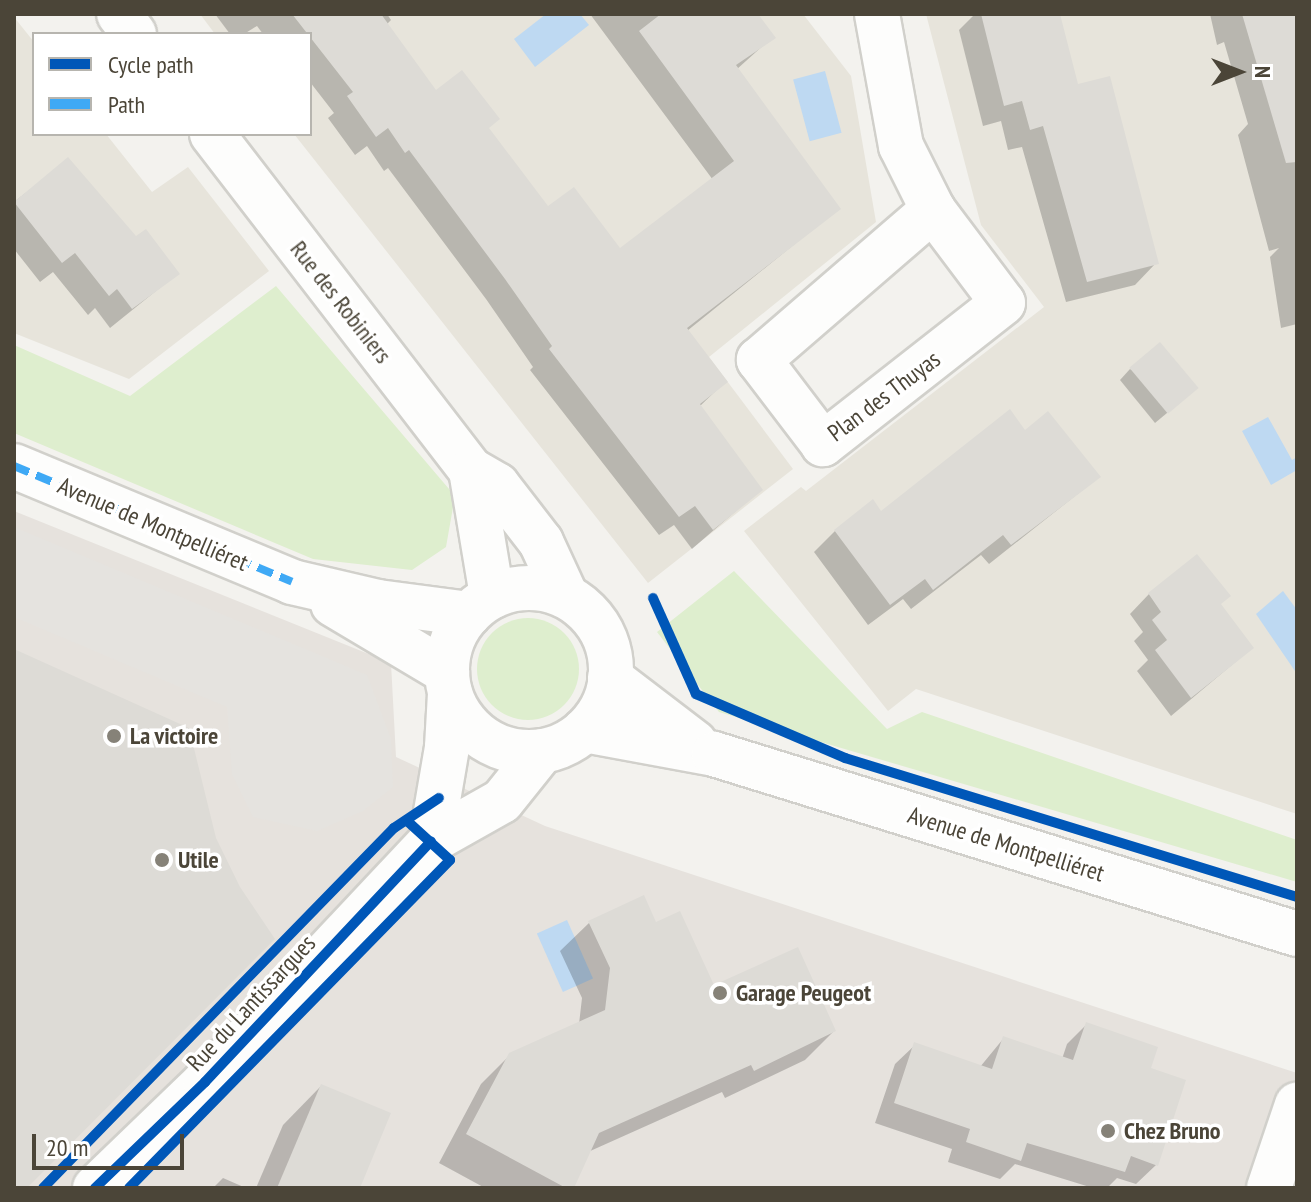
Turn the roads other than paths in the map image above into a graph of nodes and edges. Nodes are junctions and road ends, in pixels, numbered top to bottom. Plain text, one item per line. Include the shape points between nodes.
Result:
1 (119, 14) edge
2 (877, 14) edge
3 (132, 32) edge
4 (214, 136) edge
5 (933, 210) junction
6 (14, 466) edge
7 (471, 470) junction
8 (292, 582) junction
9 (566, 596) junction
10 (481, 605) junction
11 (610, 678) junction
12 (449, 682) junction
13 (585, 730) junction
14 (542, 751) junction
15 (714, 754) junction
16 (431, 841) junction
17 (1297, 934) edge
18 (1297, 1105) edge
19 (95, 1188) edge
20 (1269, 1188) edge

1 - 3 street
2 - 5 street via 901,146
4 - 7 street, Rue des Robiniers
5 - 5 street, Plan des Thuyas via 759,360 823,444 1003,303
6 - 8 street, Avenue de Montpelliéret
7 - 9 street, Rue des Robiniers via 497,485 541,542
7 - 10 street, Rue des Robiniers via 483,517
8 - 10 street, Avenue de Montpelliéret via 378,602
8 - 12 street, Avenue de Montpelliéret
9 - 10 street via 542,588 517,588
9 - 11 street via 601,630
10 - 12 street via 449,650
11 - 13 street via 598,715
11 - 15 street, Avenue de Montpelliéret via 667,726
12 - 14 street via 460,714 485,738 518,751
12 - 16 street via 447,747
13 - 14 street
13 - 15 street, Avenue de Montpelliéret
14 - 16 street, Rue du Lantissargues via 502,801
15 - 17 street, Avenue de Montpelliéret
16 - 19 street, Rue du Lantissargues via 205,1082
18 - 20 street

